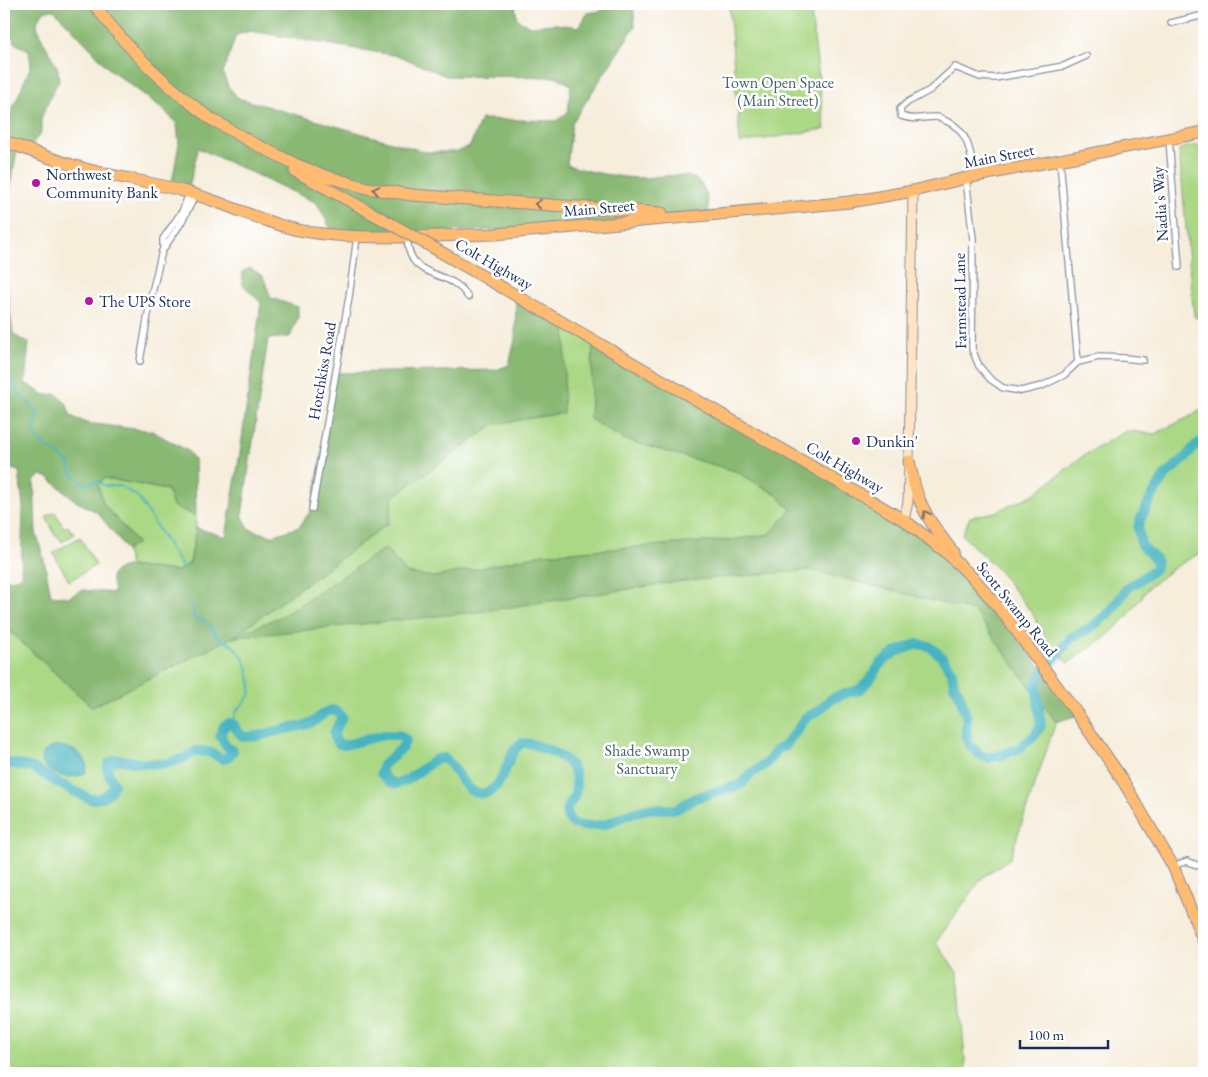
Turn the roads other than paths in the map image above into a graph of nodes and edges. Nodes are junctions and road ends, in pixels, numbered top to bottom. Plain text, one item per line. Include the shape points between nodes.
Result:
1 (94, 4) edge
2 (1204, 15) edge
3 (1171, 23) dead end
4 (1086, 56) dead end
5 (208, 117) junction
6 (1204, 132) edge
7 (1169, 139) junction
8 (4, 141) edge
9 (1060, 161) junction
10 (970, 177) junction
11 (913, 191) junction
12 (192, 193) junction
13 (709, 215) junction
14 (358, 236) junction
15 (408, 237) junction
16 (1179, 267) dead end
17 (468, 298) dead end
18 (1143, 360) dead end
19 (140, 361) dead end
20 (1078, 362) junction
21 (909, 461) junction
22 (312, 509) dead end
23 (904, 520) junction
24 (976, 581) junction
25 (1173, 866) junction
26 (1204, 868) edge
27 (1204, 942) edge

1 - 5 highway, Colt Highway via 145,64
2 - 3 street
4 - 10 street, Farmstead Lane via 1064,66 995,78 980,78 955,67 930,90 900,108 901,116 910,120 937,117 951,122 964,135 971,152
13 -> 5 highway via 381,191 310,170 266,150
5 - 23 highway, Colt Highway, bridge via 261,152
6 - 7 highway, Main Street
7 - 9 highway, Main Street
7 - 16 street, Nadia's Way
8 - 12 highway, Main Street via 85,169
9 - 10 highway, Main Street
9 - 20 street
10 - 11 highway, Main Street
10 - 20 street, Farmstead Lane via 972,349 979,366 1003,388 1021,391 1042,386 1064,375
11 - 13 highway, Main Street via 832,204
11 - 21 main road
12 - 14 highway, Main Street via 282,226 315,233
12 - 19 street via 192,202 181,223 163,247
13 - 15 highway, Main Street via 495,234
14 - 15 highway, Main Street
14 - 22 street, Hotchkiss Road
15 - 17 street via 408,248 414,261 456,284
18 - 20 street, Farmstead Lane via 1100,357
21 - 23 main road
24 -> 21 highway via 929,520 918,498
23 - 24 highway, Scott Swamp Road via 946,552
24 - 25 highway, Scott Swamp Road via 1055,683 1120,776
25 - 26 street via 1186,861
25 - 27 highway, Scott Swamp Road

